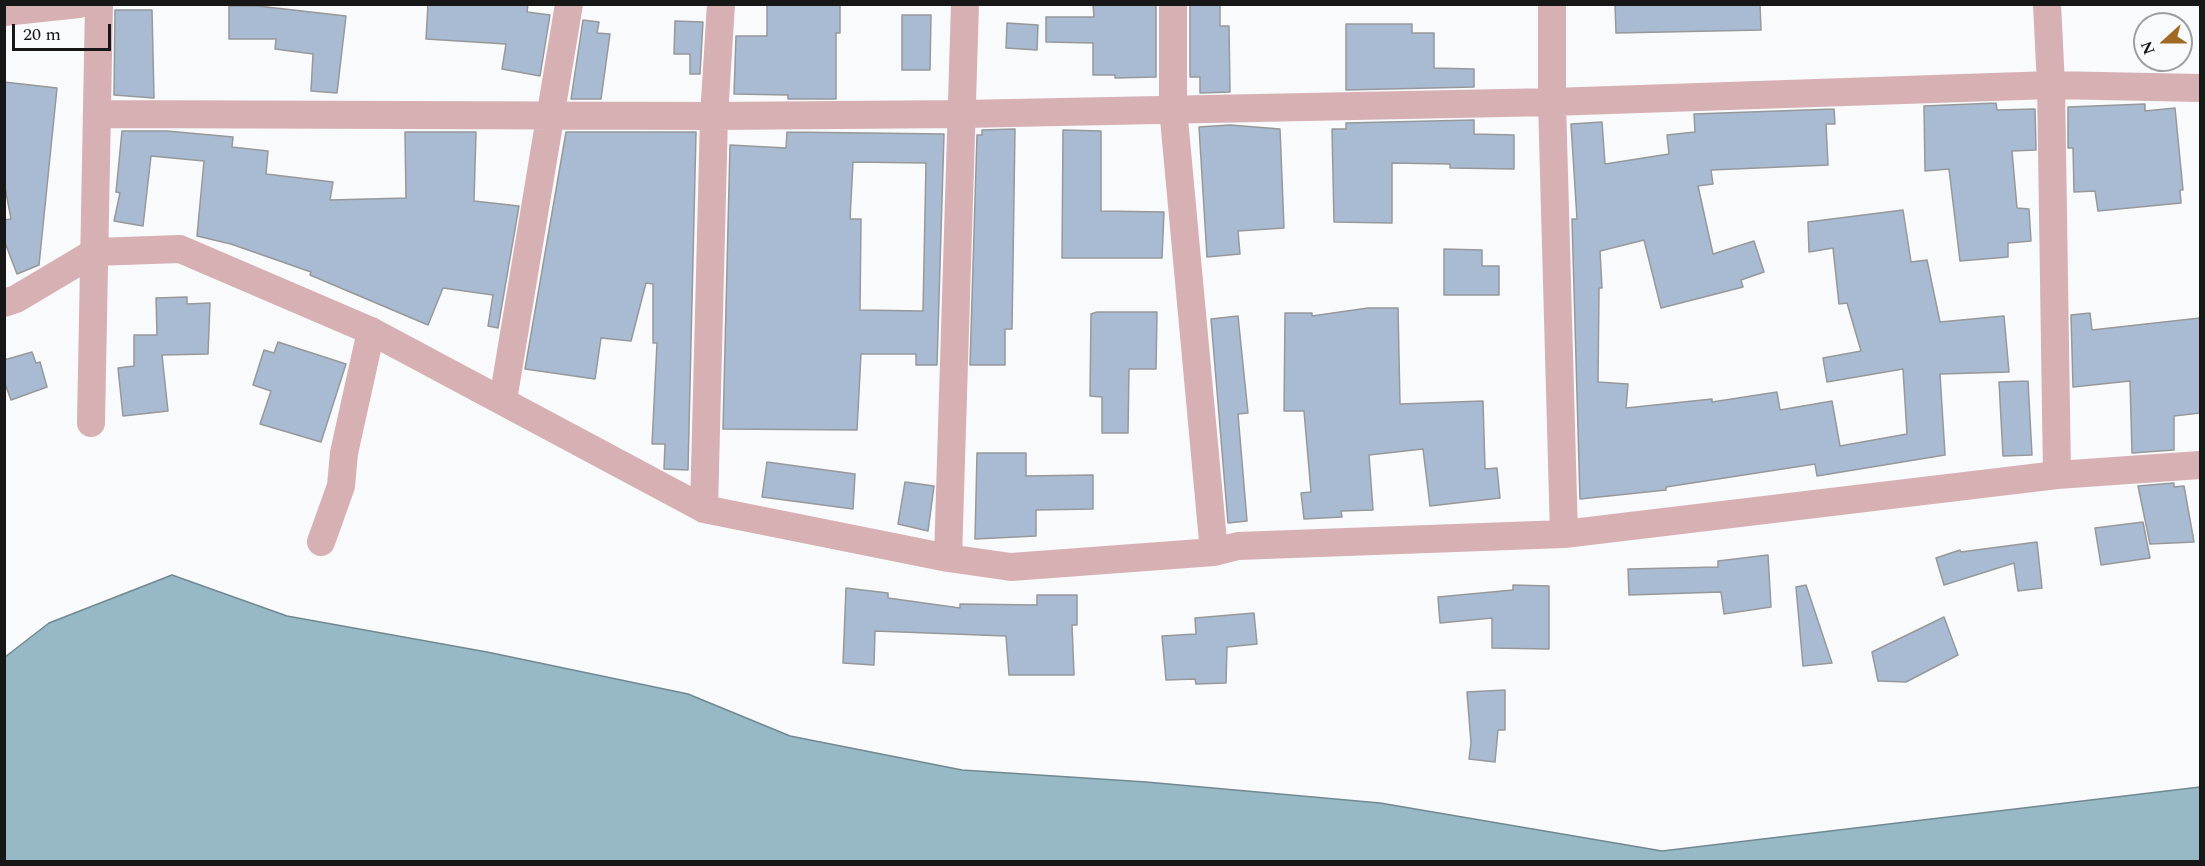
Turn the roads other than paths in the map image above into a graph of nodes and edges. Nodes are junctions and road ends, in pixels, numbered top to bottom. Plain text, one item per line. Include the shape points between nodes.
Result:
1 (79, 4) edge
2 (99, 4) edge
3 (569, 4) edge
4 (721, 4) edge
5 (965, 4) edge
6 (1173, 4) edge
7 (1552, 4) edge
8 (2048, 4) edge
9 (4, 12) edge
10 (2051, 85) junction
11 (2200, 88) edge
12 (1552, 102) junction
13 (1173, 108) junction
14 (98, 114) junction
15 (962, 114) junction
16 (552, 115) junction
17 (714, 116) junction
18 (95, 252) junction
19 (4, 303) edge
20 (371, 331) junction
21 (503, 400) junction
22 (91, 423) dead end
23 (2200, 465) edge
24 (2057, 475) junction
25 (704, 508) junction
26 (1564, 534) junction
27 (321, 542) dead end
28 (1214, 552) junction
29 (948, 558) junction

1 - 9 street
2 - 14 street
3 - 16 street
4 - 17 street
5 - 15 street
6 - 13 street
7 - 12 street
8 - 10 street
10 - 11 street
10 - 12 street
10 - 24 street
12 - 13 street
12 - 26 street
13 - 15 street
13 - 28 street
14 - 16 street
14 - 18 street
15 - 17 street
15 - 29 street
16 - 17 street
16 - 21 street
17 - 25 street
18 - 19 street
18 - 20 street via 180,249
18 - 22 street
20 - 21 street
20 - 27 street via 344,453 341,486
21 - 25 street
23 - 24 street
24 - 26 street
25 - 29 street
26 - 28 street via 1238,546
28 - 29 street via 1011,567

